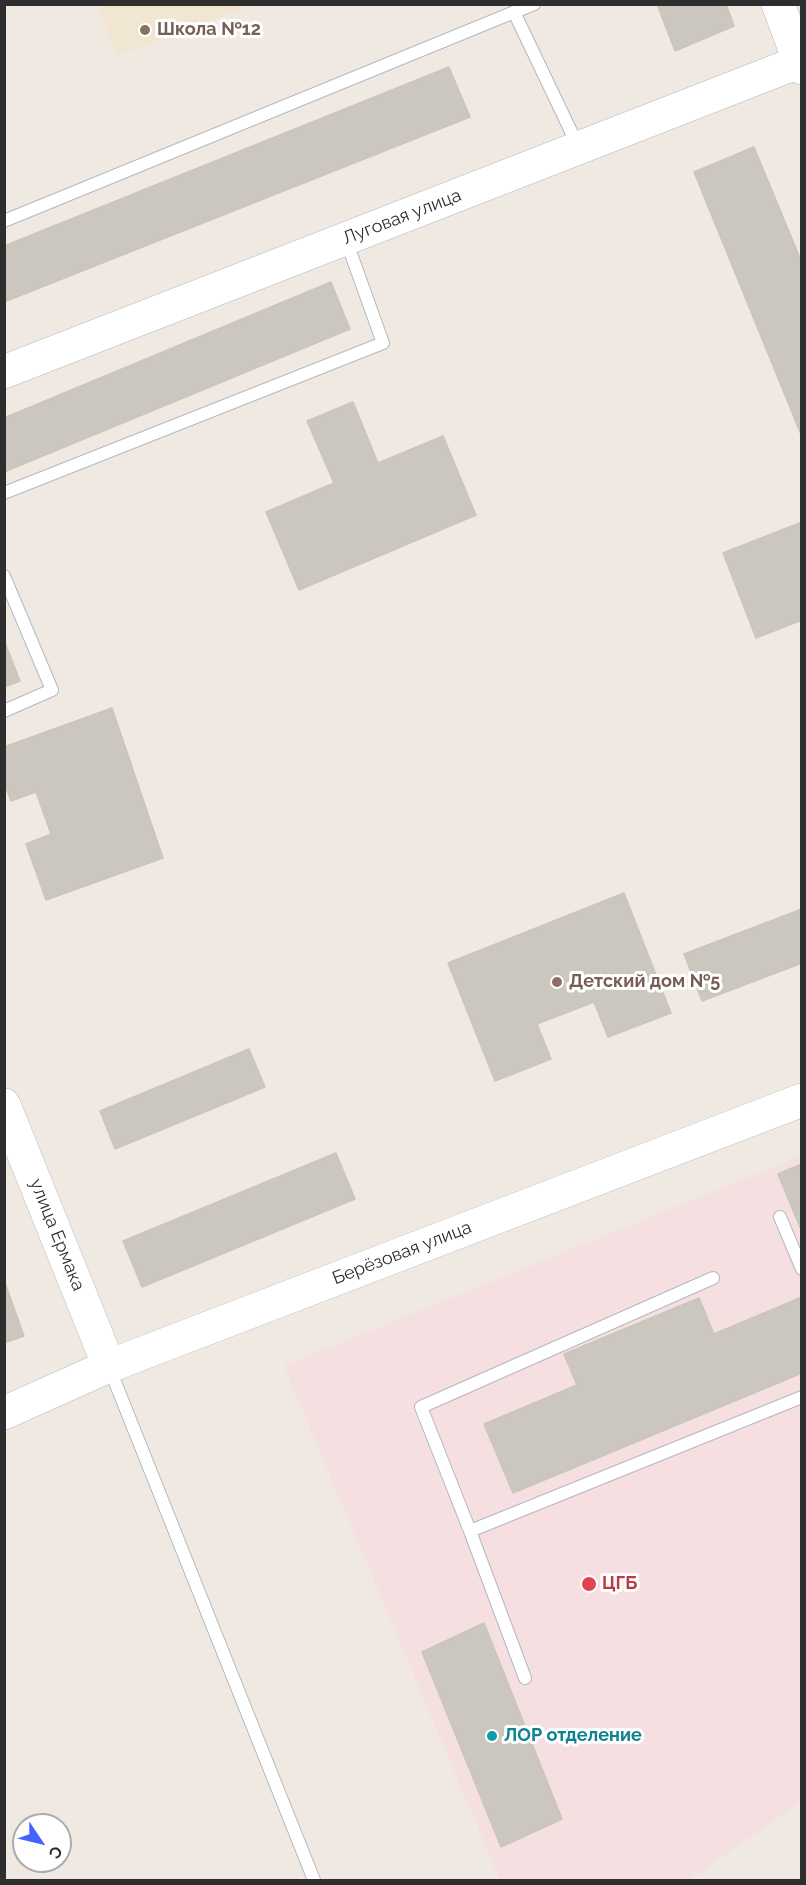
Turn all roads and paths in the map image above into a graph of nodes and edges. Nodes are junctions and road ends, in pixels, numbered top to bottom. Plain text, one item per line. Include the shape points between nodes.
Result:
1 (534, 4) edge
2 (778, 4) edge
3 (514, 12) junction
4 (801, 63) edge
5 (579, 149) junction
6 (4, 221) edge
7 (346, 239) junction
8 (4, 372) edge
9 (4, 493) edge
10 (4, 576) edge
11 (4, 711) edge
12 (801, 1100) edge
13 (4, 1105) edge
14 (780, 1217) dead end
15 (801, 1269) edge
16 (713, 1278) dead end
17 (109, 1366) junction
18 (801, 1397) edge
19 (4, 1413) edge
20 (470, 1531) junction
21 (525, 1678) dead end
22 (314, 1881) edge

1 - 3 lane
2 - 4 street
3 - 5 lane
3 - 6 lane
4 - 5 street, Луговая улица
5 - 7 street, Луговая улица
7 - 8 street, Луговая улица
7 - 9 lane via 383,343
10 - 11 lane via 52,690
12 - 17 street, Берёзовая улица
13 - 17 street, улица Ермака
14 - 15 lane
16 - 20 lane via 421,1407
17 - 19 street, Берёзовая улица
17 - 22 lane
18 - 20 lane
20 - 21 lane

